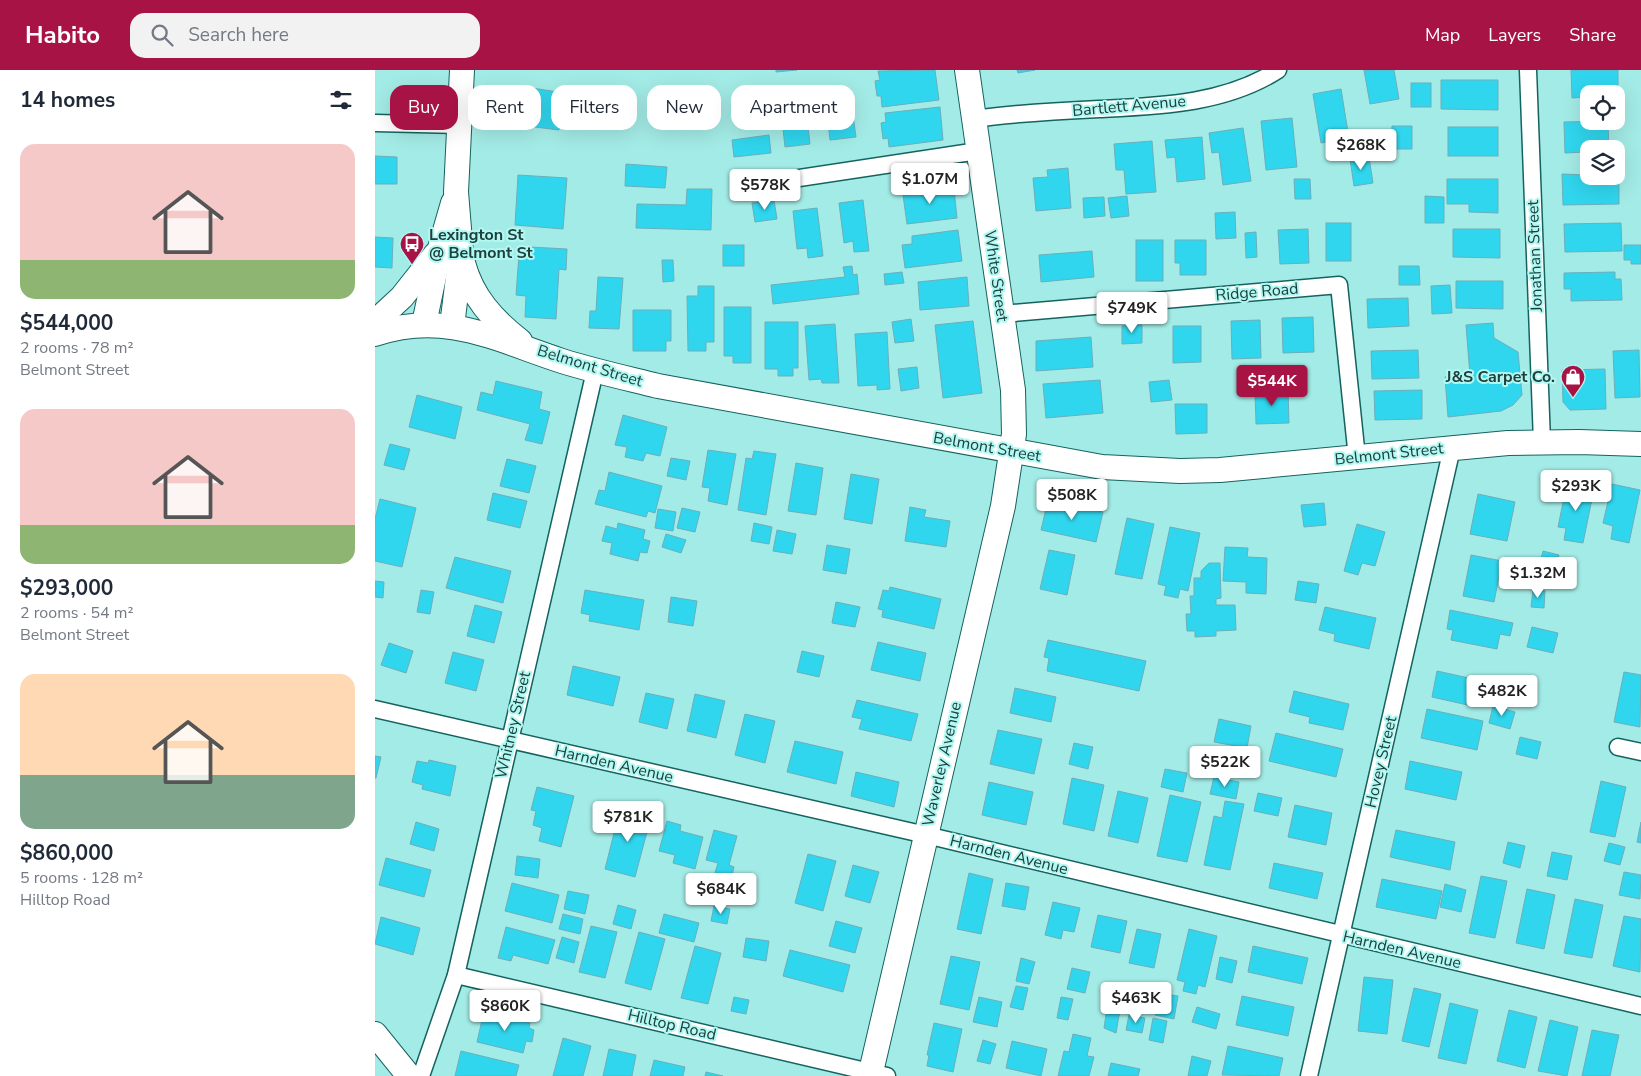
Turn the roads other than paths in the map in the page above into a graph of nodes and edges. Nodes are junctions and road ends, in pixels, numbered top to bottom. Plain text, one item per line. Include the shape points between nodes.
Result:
1 (462, 70) edge
2 (967, 70) edge
3 (1278, 70) edge
4 (1528, 70) edge
5 (974, 119) junction
6 (375, 123) edge
7 (459, 125) junction
8 (978, 150) junction
9 (746, 186) dead end
10 (450, 250) junction
11 (1002, 314) junction
12 (375, 322) edge
13 (424, 324) junction
14 (452, 326) junction
15 (375, 334) edge
16 (527, 347) junction
17 (595, 371) junction
18 (1542, 442) junction
19 (1641, 444) edge
20 (1452, 448) junction
21 (1012, 452) junction
22 (1357, 458) junction
23 (375, 709) edge
24 (509, 741) junction
25 (1618, 747) dead end
26 (1641, 752) edge
27 (926, 834) junction
28 (1341, 935) junction
29 (456, 975) junction
30 (1641, 1006) edge
31 (375, 1034) edge
32 (876, 1075) edge
33 (409, 1076) edge
34 (421, 1076) edge
35 (1309, 1076) edge

1 - 7 street
2 - 5 street, White Street
3 - 5 street, Bartlett Avenue via 1254,84 1193,101
4 - 18 street, Jonathan Street
5 - 8 street, White Street
6 - 7 street
7 - 10 street via 457,192
8 - 9 street
8 - 11 street, White Street
10 - 12 street
10 - 13 street
10 - 14 street
10 - 16 street via 480,302
11 - 21 street, White Street via 1014,404
11 - 22 street, Ridge Road via 1339,285
13 - 14 street, Belmont Street
13 - 15 street, Belmont Street
14 - 16 street, Belmont Street
16 - 17 street, Belmont Street
17 - 21 street, Belmont Street via 721,399
17 - 24 street, Whitney Street
18 - 19 street, Belmont Street
18 - 20 street, Belmont Street
20 - 22 street, Belmont Street
20 - 28 street, Hovey Street
21 - 22 street, Belmont Street via 1102,467 1180,471 1259,468
21 - 27 street, Waverley Avenue via 1003,506
23 - 24 street, Harnden Avenue
24 - 27 street, Harnden Avenue
24 - 29 street, Whitney Street
25 - 26 street
27 - 28 street, Harnden Avenue
27 - 32 street, Waverley Avenue
28 - 30 street, Harnden Avenue
28 - 35 street, Hovey Street
29 - 32 street, Hilltop Road
29 - 34 street, Whitney Street
31 - 33 street

